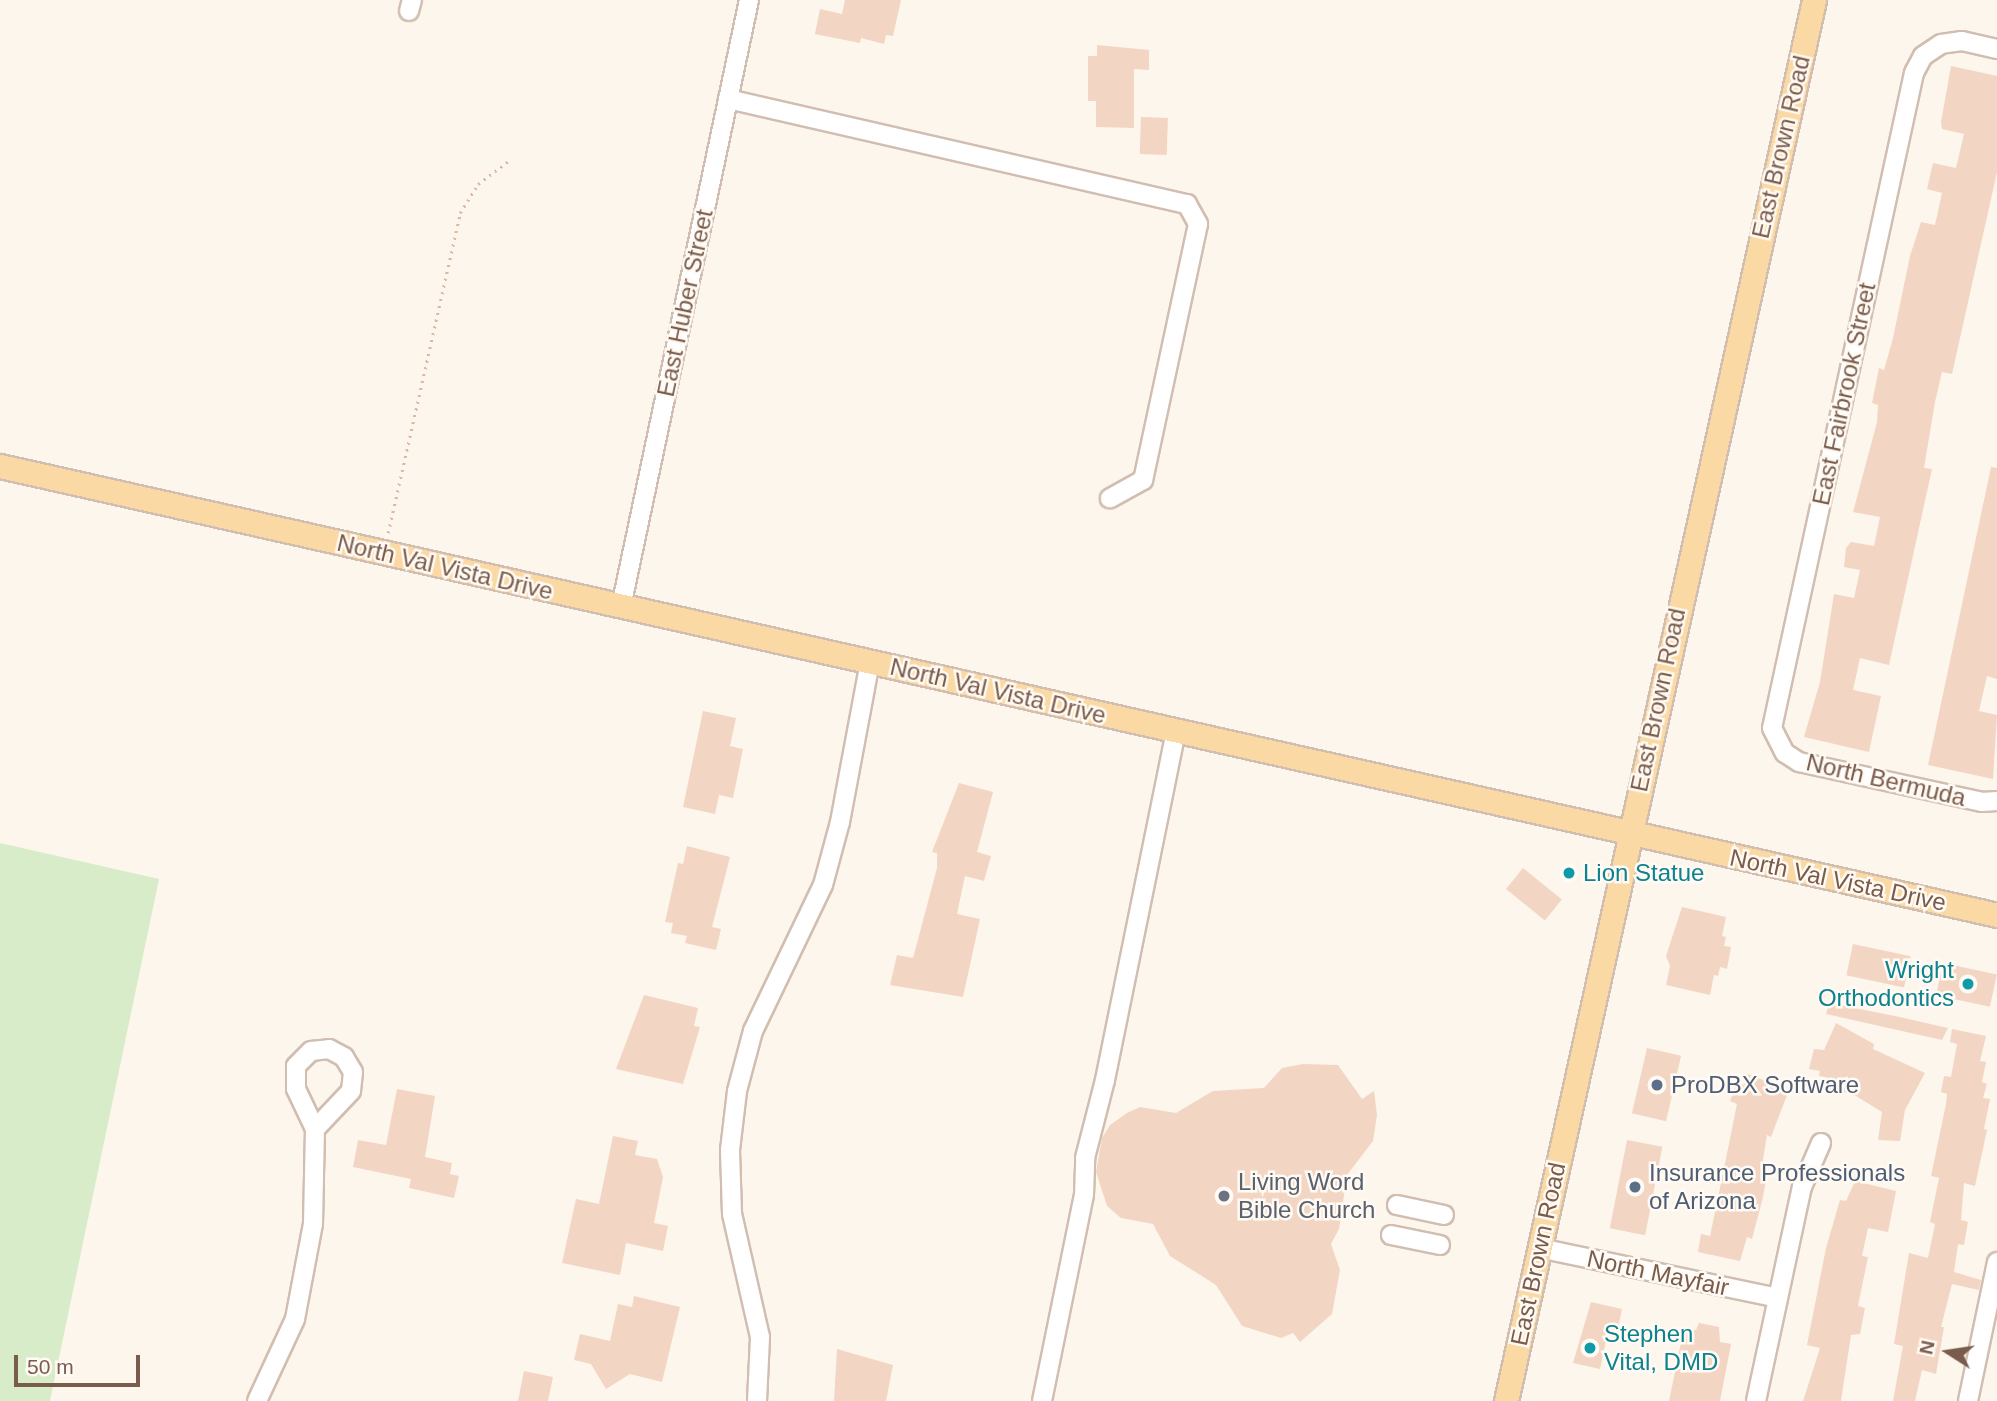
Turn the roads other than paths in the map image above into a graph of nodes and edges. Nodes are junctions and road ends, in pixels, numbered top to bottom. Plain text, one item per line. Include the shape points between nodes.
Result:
1 (748, 0) edge
2 (1814, 0) edge
3 (1997, 49) edge
4 (728, 99) junction
5 (0, 466) edge
6 (1110, 498) dead end
7 (621, 607) junction
8 (870, 662) junction
9 (1176, 732) junction
10 (1780, 746) joint
11 (1997, 801) edge
12 (1628, 834) junction
13 (1997, 915) edge
14 (315, 1129) dead end
15 (1821, 1143) dead end
16 (1397, 1205) dead end
17 (1444, 1215) dead end
18 (1391, 1235) dead end
19 (1440, 1245) dead end
20 (1539, 1248) junction
21 (1997, 1262) edge
22 (1778, 1298) junction
23 (257, 1401) edge
24 (757, 1401) edge
25 (1042, 1401) edge
26 (1506, 1401) edge
27 (1756, 1401) edge
28 (1968, 1401) edge

1 - 4 street, East Huber Street
2 - 12 main road, East Brown Road
3 - 10 street, East Fairbrook Street via 1956,41 1934,47 1914,73 1772,719
4 - 6 street via 1186,204 1198,224 1143,480
4 - 7 street, East Huber Street
5 - 7 main road, North Val Vista Drive
7 - 8 main road, North Val Vista Drive
8 - 9 main road, North Val Vista Drive
8 - 24 street via 840,822 822,885 753,1031 737,1091 730,1150 732,1214 761,1337
9 - 12 main road, North Val Vista Drive
9 - 25 street via 1085,1158 1084,1195
10 - 11 street, North Bermuda via 1799,762 1982,802
12 - 13 main road, North Val Vista Drive
12 - 20 main road, East Brown Road
14 - 23 street via 307,1270 280,1359
15 - 22 street via 1802,1188
16 - 17 street
18 - 19 street
20 - 22 street, North Mayfair
20 - 26 main road, East Brown Road
21 - 28 street
22 - 27 street

